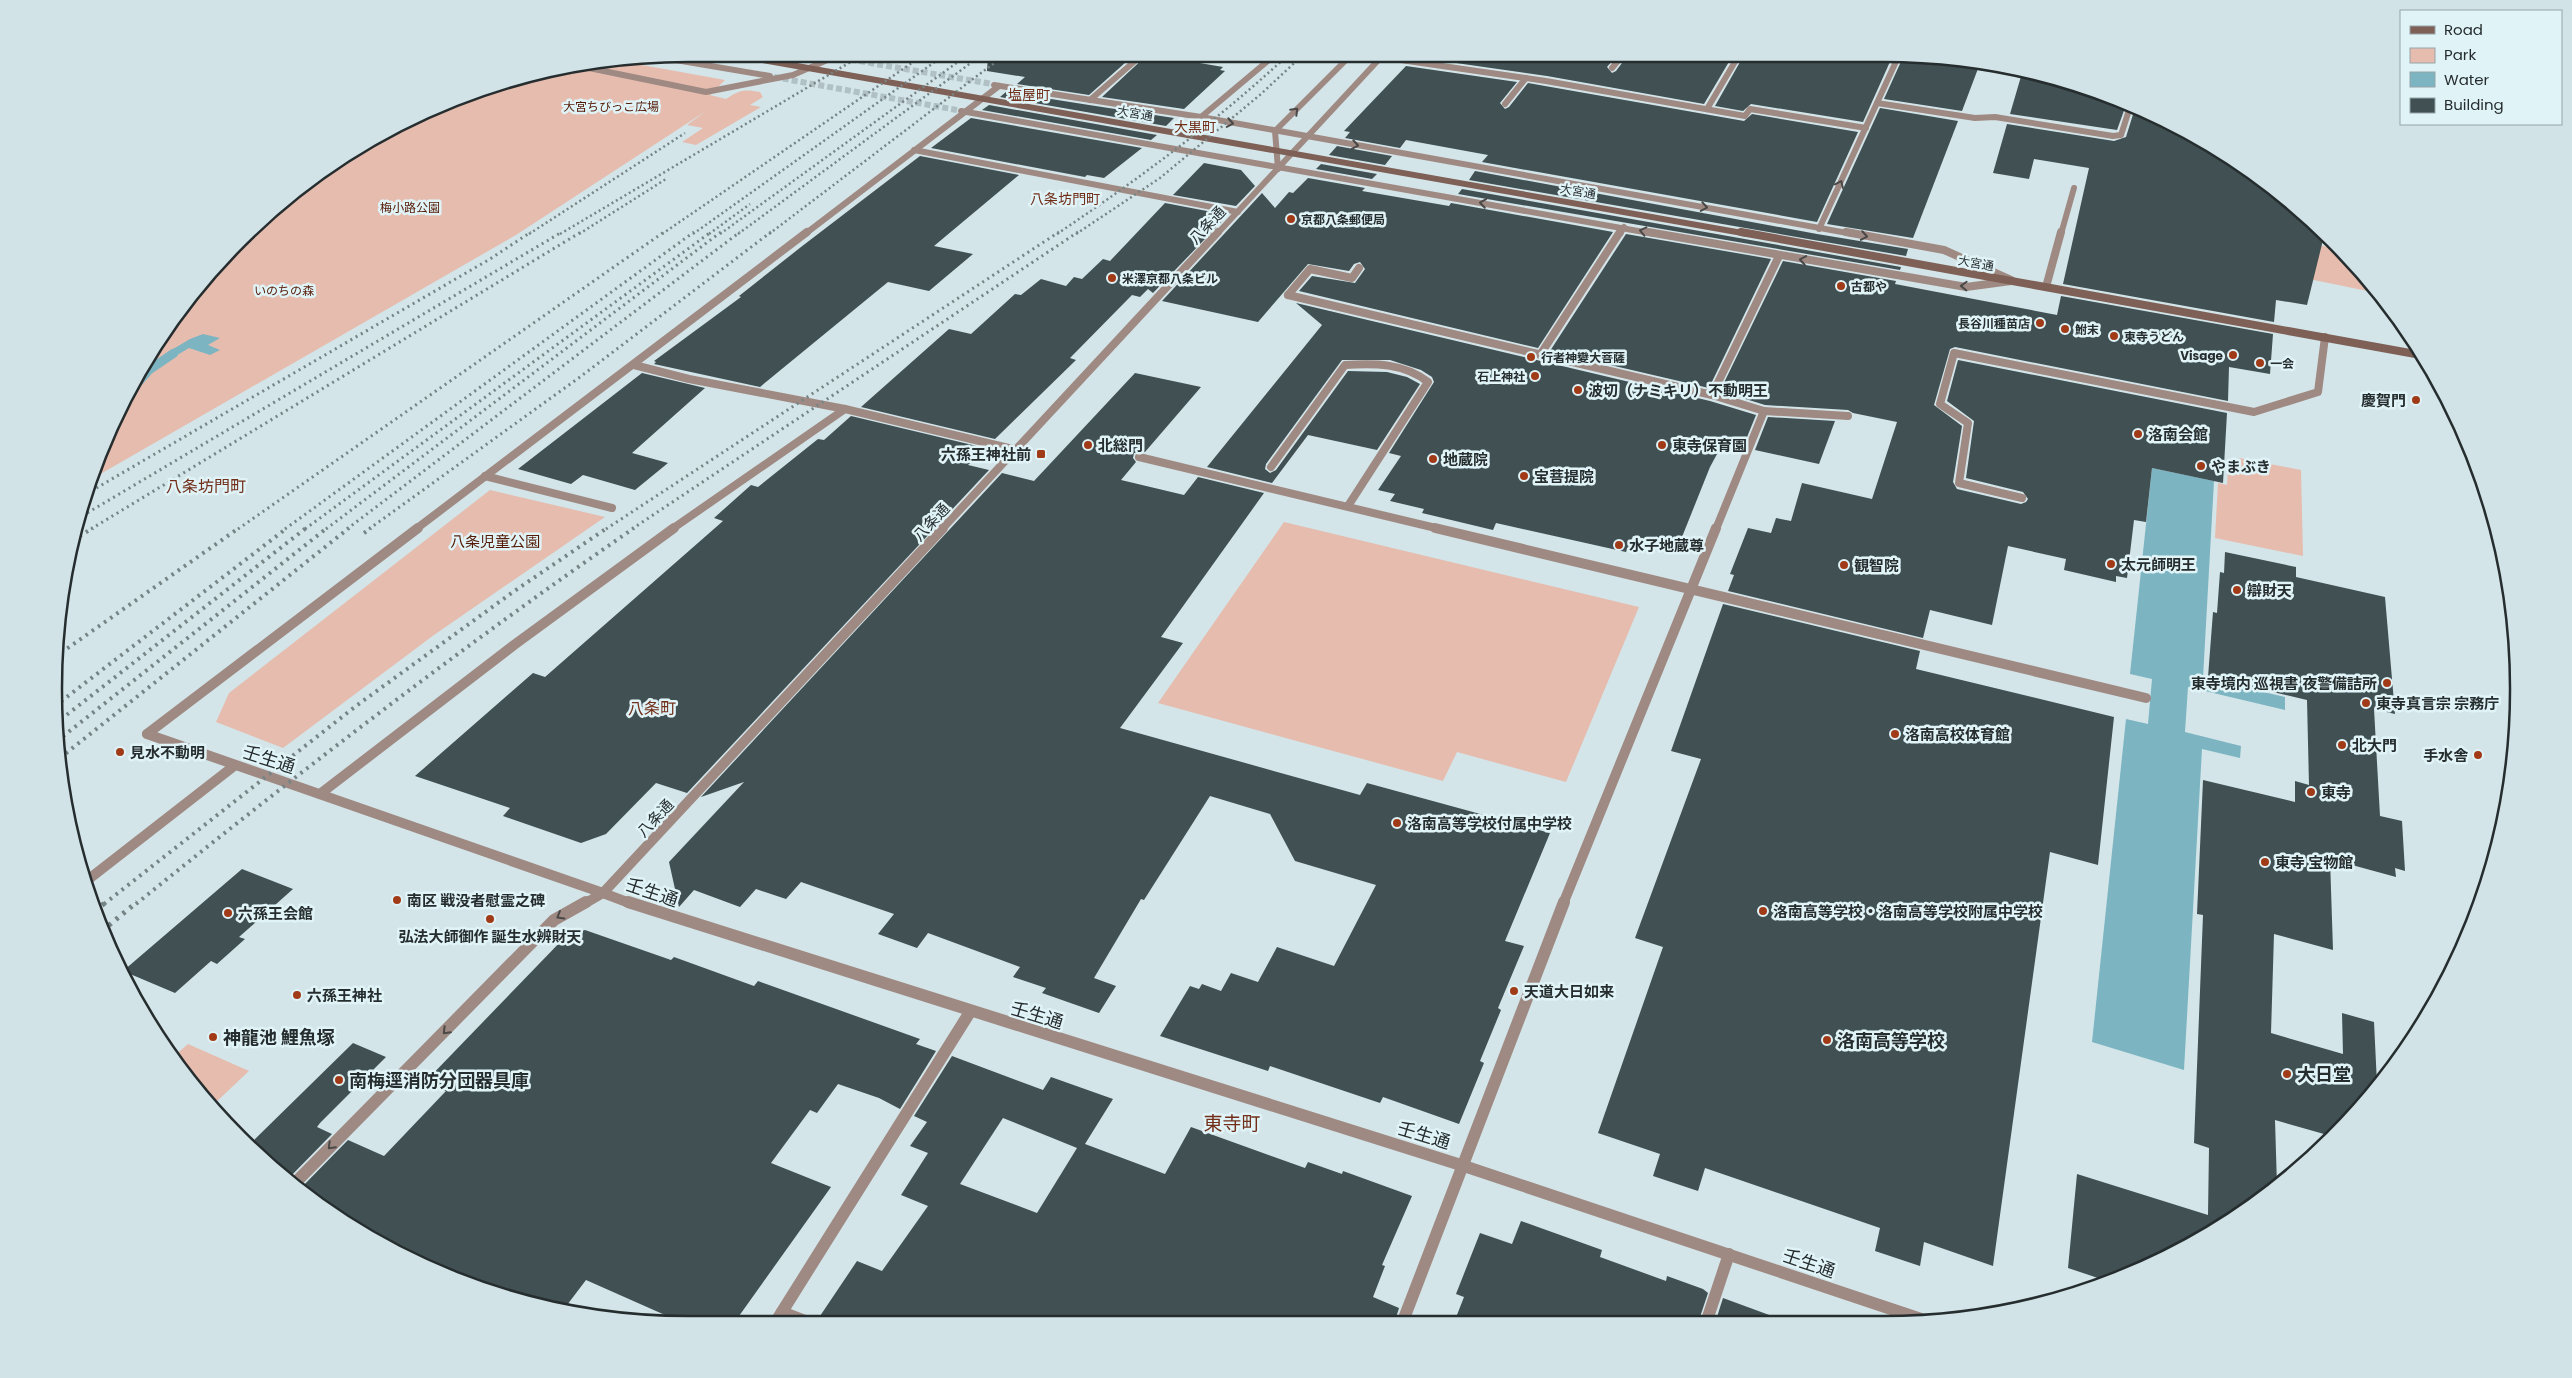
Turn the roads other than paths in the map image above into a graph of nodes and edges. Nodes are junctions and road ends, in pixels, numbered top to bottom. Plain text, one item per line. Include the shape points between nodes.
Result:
1 (688, 62) edge
2 (776, 62) edge
3 (822, 62) edge
4 (1134, 62) edge
5 (1266, 62) edge
6 (1344, 62) edge
7 (1376, 62) edge
8 (1421, 62) edge
9 (1617, 62) edge
10 (1735, 62) edge
11 (1896, 63) edge
12 (1612, 68) dead end
13 (597, 70) edge
14 (770, 76) tunnel mouth
15 (1526, 78) junction
16 (1090, 100) junction
17 (1877, 103) junction
18 (1505, 104) dead end
19 (1707, 108) junction
20 (961, 111) junction
21 (2128, 112) edge
22 (1201, 117) junction
23 (1866, 128) junction
24 (1275, 131) junction
25 (1306, 137) junction
26 (914, 150) junction
27 (1278, 169) junction
28 (2074, 188) dead end
29 (1238, 212) junction
30 (1624, 227) junction
31 (1819, 229) junction
32 (1779, 256) junction
33 (1359, 268) dead end
34 (2012, 280) junction
35 (2046, 287) junction
36 (2325, 337) junction
37 (2412, 353) edge
38 (1540, 355) junction
39 (634, 365) junction
40 (1712, 396) junction
41 (845, 409) junction
42 (1764, 411) junction
43 (1848, 416) dead end
44 (1017, 450) junction
45 (1139, 456) dead end
46 (1271, 467) dead end
47 (485, 476) junction
48 (2022, 498) dead end
49 (1348, 506) junction
50 (612, 508) dead end
51 (1690, 589) junction
52 (2146, 698) dead end
53 (234, 766) junction
54 (320, 794) junction
55 (92, 877) edge
56 (603, 893) junction
57 (970, 1012) junction
58 (1464, 1166) junction
59 (299, 1179) edge
60 (1729, 1254) junction
61 (1908, 1315) edge
62 (779, 1316) edge
63 (1405, 1316) edge
64 (1708, 1316) edge

1 - 14 street
2 - 34 main road, 大宮通
3 - 13 street via 793,75 706,92
4 - 16 street
5 - 22 street
24 -> 6 street
7 - 25 street, 八条通
8 - 15 street
9 - 12 street
10 - 19 street
11 - 17 street
15 - 18 street
15 - 19 street
16 - 20 street via 996,85
16 - 22 street
17 - 21 street via 2113,136 2121,135
17 - 23 street
19 - 23 street via 1746,116 1750,109
20 - 26 street
20 - 27 street
22 -> 24 street
31 -> 23 street
24 - 25 street
24 - 27 street
25 - 27 street, 八条通
25 -> 31 street
26 - 29 street
26 - 39 street
27 - 29 street, 八条通
30 -> 27 street
28 - 35 street
29 - 44 street, 八条通
32 -> 30 street
30 - 38 street
31 -> 34 street via 1944,250
34 -> 32 street via 1966,287
32 - 40 street
33 - 38 street via 1352,278 1310,269 1288,295
34 - 35 main road, 大宮通
35 - 36 main road, 大宮通
36 - 37 main road, 大宮通
36 - 48 street via 2318,392 2254,412 1954,353 1940,404 1968,423 1959,483
38 - 40 street
39 - 41 street
39 - 47 street
40 - 42 street
41 - 44 street
41 - 54 street via 725,489 623,563
42 - 43 street
42 - 51 street
44 - 56 street, 八条通
45 - 49 street via 1261,481
46 - 49 street via 1346,366 1372,363 1420,374 1428,382
47 - 50 street
47 - 53 street, 壬生通 via 147,734
49 - 51 street
51 - 52 street
51 - 58 street via 1560,912
53 - 54 street, 壬生通
53 - 55 street
54 - 56 street, 壬生通
56 - 57 street, 壬生通
56 -> 59 street, 八条通 via 554,920
57 - 58 street, 壬生通
57 - 62 street
58 - 60 street, 壬生通
58 - 63 street
60 - 61 street, 壬生通
60 - 64 street

